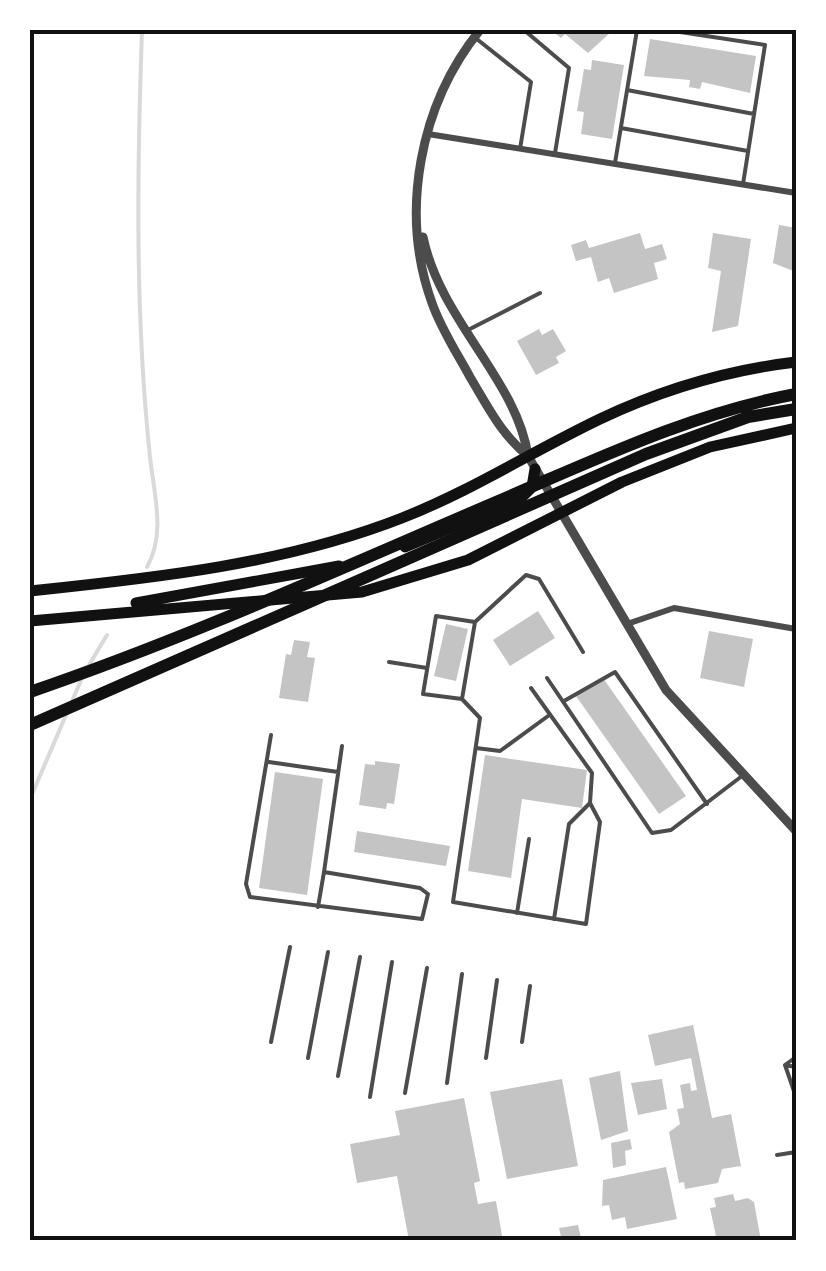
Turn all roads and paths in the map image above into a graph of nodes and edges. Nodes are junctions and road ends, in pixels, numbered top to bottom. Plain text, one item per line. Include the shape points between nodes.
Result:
1 (524, 30) edge
2 (638, 30) edge
3 (667, 30) edge
4 (477, 33) edge
5 (627, 90) junction
6 (754, 114) junction
7 (621, 128) junction
8 (427, 134) junction
9 (520, 149) junction
10 (748, 150) junction
11 (554, 154) junction
12 (615, 164) junction
13 (743, 184) junction
14 (796, 193) edge
15 (418, 210) junction
16 (540, 293) dead end
17 (463, 332) junction
18 (449, 340) junction
19 (796, 362) edge
20 (796, 394) edge
21 (796, 409) edge
22 (796, 428) edge
23 (644, 447) junction
24 (528, 456) junction
25 (536, 469) junction
26 (561, 514) junction
27 (30, 590) edge
28 (195, 597) junction
29 (30, 621) edge
30 (475, 622) junction
31 (626, 624) junction
32 (796, 630) edge
33 (432, 641) junction
34 (442, 643) dead end
35 (464, 648) dead end
36 (471, 649) junction
37 (584, 652) dead end
38 (428, 660) junction
39 (389, 662) dead end
40 (438, 662) dead end
41 (460, 666) dead end
42 (427, 668) junction
43 (468, 668) junction
44 (546, 678) dead end
45 (530, 688) dead end
46 (30, 692) edge
47 (462, 699) junction
48 (563, 702) junction
49 (548, 716) junction
50 (30, 724) edge
51 (271, 735) dead end
52 (342, 746) dead end
53 (476, 748) junction
54 (267, 762) junction
55 (338, 772) junction
56 (742, 776) junction
57 (590, 804) junction
58 (707, 804) junction
59 (796, 832) edge
60 (529, 839) dead end
61 (324, 872) junction
62 (318, 906) junction
63 (517, 913) junction
64 (554, 919) junction
65 (290, 947) dead end
66 (328, 952) dead end
67 (360, 957) dead end
68 (392, 962) dead end
69 (427, 968) dead end
70 (462, 974) dead end
71 (497, 980) dead end
72 (530, 986) dead end
73 (271, 1042) dead end
74 (522, 1042) dead end
75 (796, 1057) edge
76 (308, 1058) dead end
77 (486, 1058) dead end
78 (784, 1065) junction
79 (796, 1067) edge
80 (338, 1076) dead end
81 (446, 1084) dead end
82 (405, 1093) dead end
83 (370, 1097) dead end
84 (796, 1097) edge
85 (796, 1152) edge
86 (776, 1155) dead end

1 - 11 lane via 569,68
2 - 5 lane
3 - 6 lane via 765,45
4 - 8 street via 442,86
4 - 9 lane via 530,82
5 - 6 lane
5 - 7 lane
6 - 10 lane
7 - 10 lane
7 - 12 lane
8 - 9 street
8 - 15 street
9 - 11 street
10 - 13 lane
11 - 12 street
12 - 13 street
13 - 14 street
15 - 17 street via 435,279
15 - 18 street via 423,275
16 - 17 lane
17 - 18 street
17 - 24 street via 522,427
18 - 24 street via 507,439
19 - 24 highway via 676,389
20 - 23 highway via 744,404
21 - 23 highway
22 - 26 highway via 710,447
23 - 46 highway
23 - 50 highway
24 - 25 street
24 - 27 highway via 456,495 358,534 192,570
25 - 26 street
25 - 28 highway via 520,499 391,552
26 - 28 highway via 505,545 394,586 297,598
26 - 31 street
28 - 29 highway
30 - 33 lane via 436,616
30 - 36 lane
30 - 37 lane via 526,575 539,578
31 - 32 street via 674,608
31 - 56 street via 666,690
33 - 34 lane
33 - 38 lane
35 - 36 lane
36 - 43 lane
38 - 40 lane
38 - 42 lane
39 - 42 lane
41 - 43 lane
42 - 47 lane via 423,694
43 - 47 lane
44 - 48 lane
45 - 49 lane
47 - 53 lane via 480,718
48 - 58 lane via 615,672
48 - 58 lane via 652,833 671,830
49 - 53 lane via 500,751
49 - 57 lane via 592,773
51 - 54 lane
52 - 55 lane
53 - 63 lane via 453,902
54 - 55 lane
54 - 62 lane via 247,892
55 - 61 lane
56 - 58 lane
56 - 59 street
57 - 64 lane via 569,824
57 - 64 lane via 600,822 586,924
60 - 63 lane
61 - 62 lane
61 - 62 lane via 420,888 428,902 415,920
63 - 64 lane
65 - 73 lane
66 - 76 lane
67 - 80 lane
68 - 83 lane
69 - 82 lane
70 - 81 lane
71 - 77 lane
72 - 74 lane
75 - 78 lane
78 - 79 lane
78 - 84 lane
85 - 86 lane

